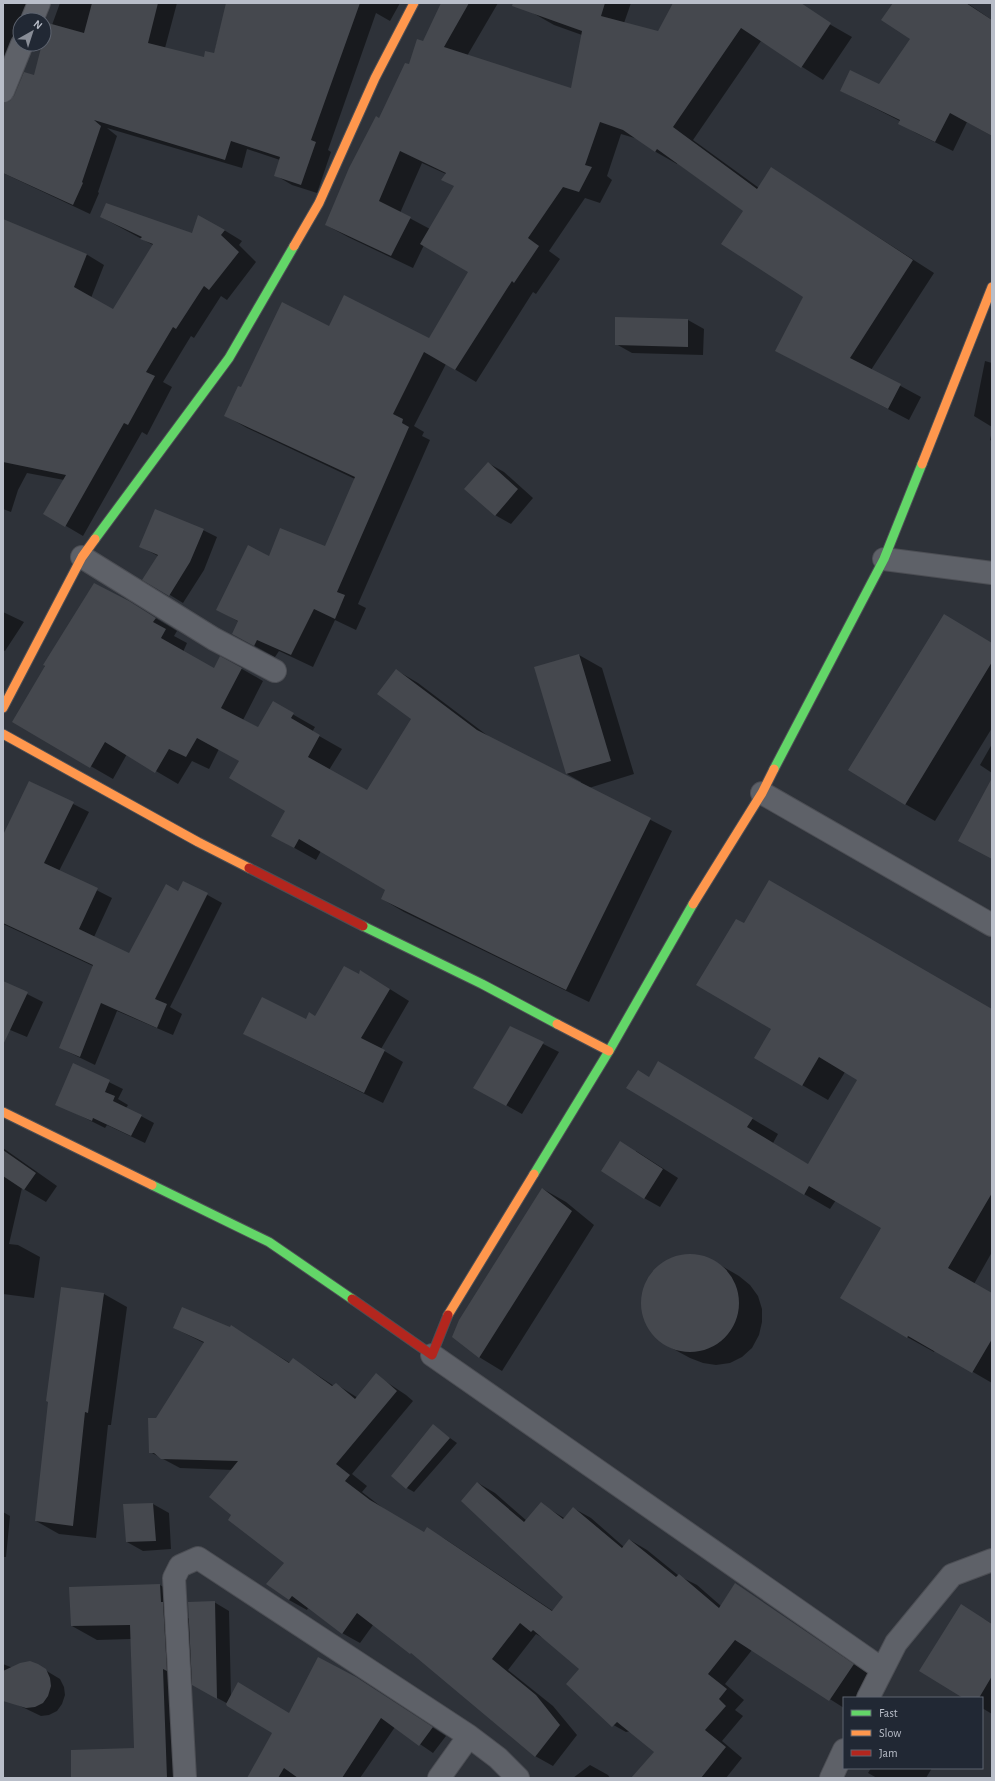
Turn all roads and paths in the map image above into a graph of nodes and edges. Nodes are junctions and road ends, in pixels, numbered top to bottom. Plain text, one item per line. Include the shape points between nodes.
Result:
1 (414, 3) edge
2 (19, 52) edge
3 (3, 91) edge
4 (992, 287) edge
5 (82, 557) junction
6 (884, 559) junction
7 (992, 573) edge
8 (275, 671) dead end
9 (6, 696) edge
10 (3, 734) edge
11 (762, 793) junction
12 (992, 925) edge
13 (609, 1051) junction
14 (3, 1112) edge
15 (432, 1355) junction
16 (992, 1560) edge
17 (882, 1668) junction
18 (868, 1697) edge
19 (469, 1736) junction
20 (843, 1752) edge
21 (185, 1778) edge
22 (438, 1778) edge
23 (518, 1778) edge
24 (831, 1778) edge

1 - 5 street via 375,78 319,204 229,358
2 - 3 street
4 - 6 street
5 - 8 street via 214,639
5 - 9 street
6 - 7 street
6 - 11 street
10 - 13 street via 198,842 482,984
11 - 12 street
11 - 13 street via 680,927
13 - 15 street via 448,1314
14 - 15 street via 269,1242
15 - 17 street
16 - 17 street via 952,1575 896,1643
17 - 18 street
19 - 21 street via 198,1558 180,1566 174,1578
19 - 22 street
19 - 23 street via 498,1758
20 - 24 street

